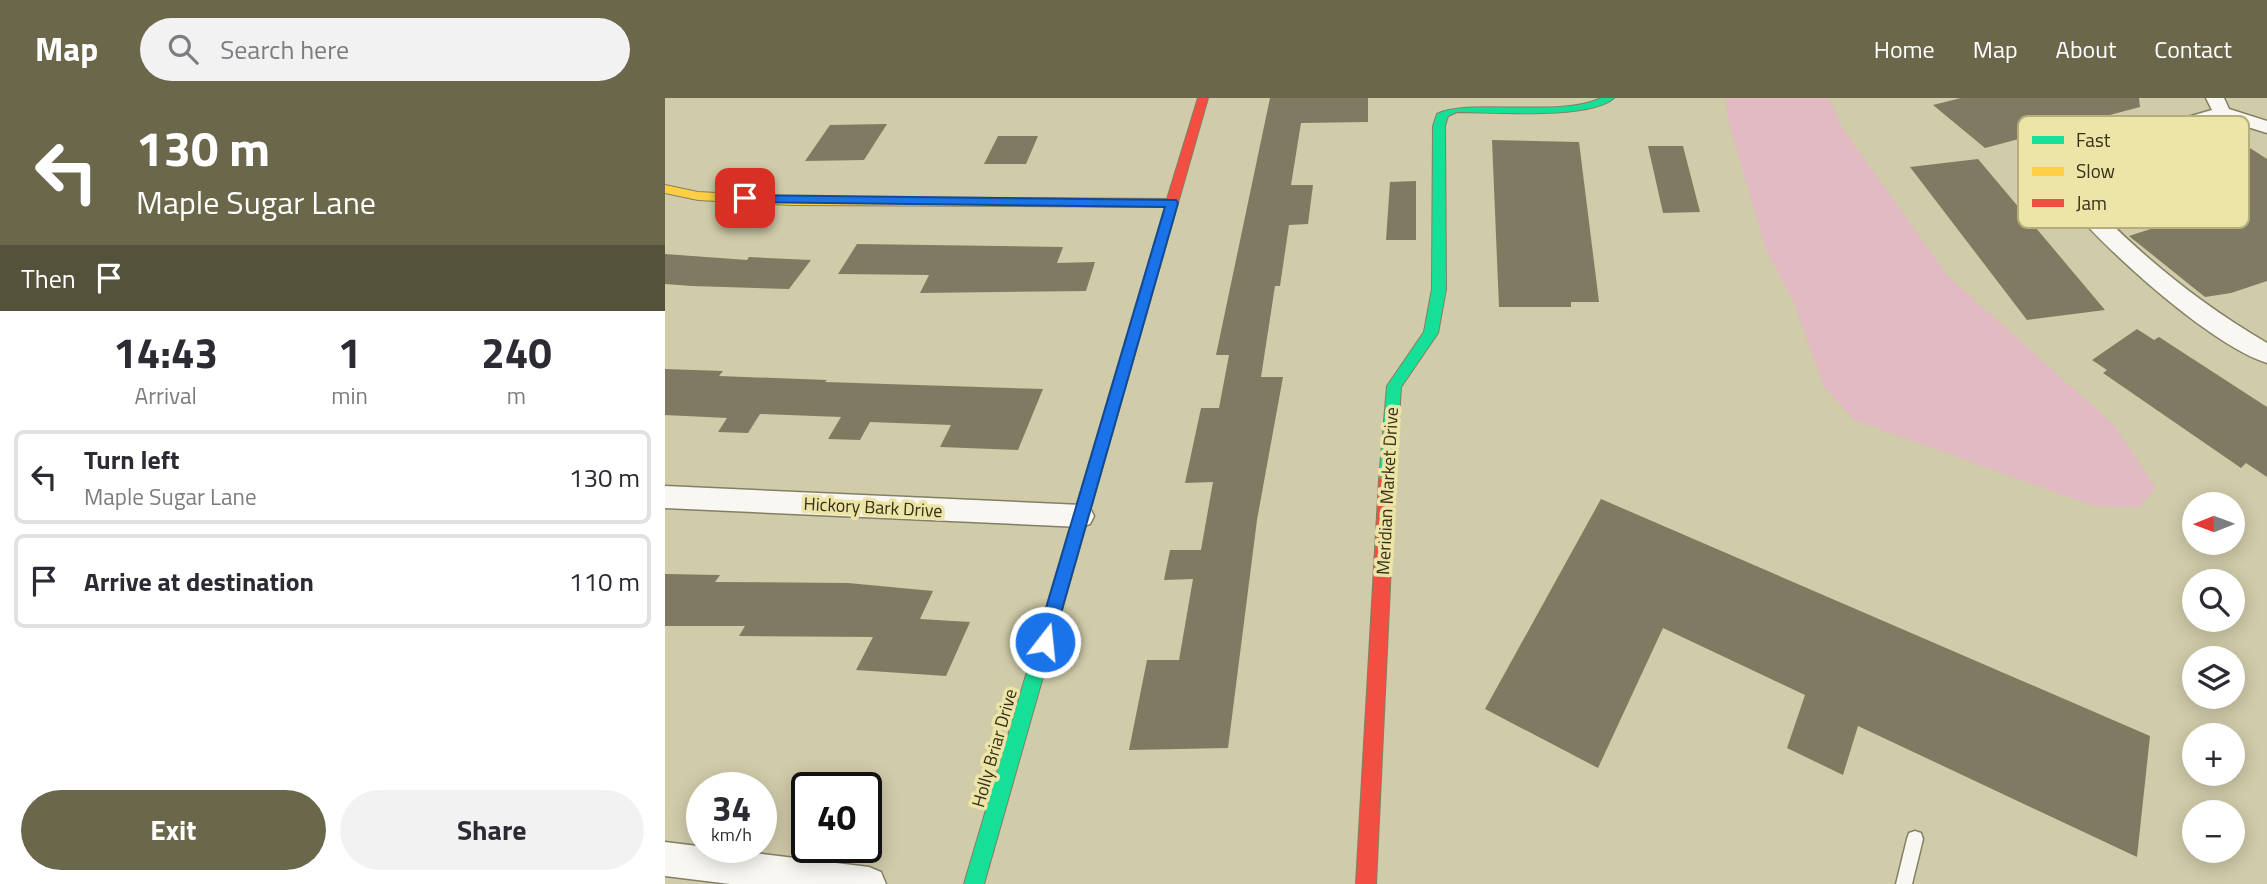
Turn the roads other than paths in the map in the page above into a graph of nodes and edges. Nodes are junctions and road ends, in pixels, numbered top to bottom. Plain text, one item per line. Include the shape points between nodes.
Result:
1 (1203, 98) edge
2 (1609, 98) edge
3 (2218, 106) edge
4 (2189, 116) edge
5 (2241, 116) edge
6 (2249, 119) edge
7 (2267, 127) edge
8 (665, 189) edge
9 (1172, 203) junction
10 (2100, 228) edge
11 (2267, 354) edge
12 (665, 497) edge
13 (1081, 516) junction
14 (1915, 839) dead end
15 (665, 859) edge
16 (869, 884) edge
17 (974, 884) edge
18 (1366, 884) edge
19 (1904, 884) edge

1 - 9 street, Holly Briar Drive
2 - 18 street, Meridian Market Drive via 1597,106 1562,109 1456,109 1443,114 1439,126 1439,289 1430,333 1394,386 1391,412
3 - 4 street
3 - 5 street
6 - 7 street
8 - 9 street via 698,196 792,201
9 - 13 street, Holly Briar Drive
10 - 11 street via 2160,282 2223,329
12 - 13 street, Hickory Bark Drive
13 - 17 street, Holly Briar Drive
14 - 19 lane
15 - 16 street

